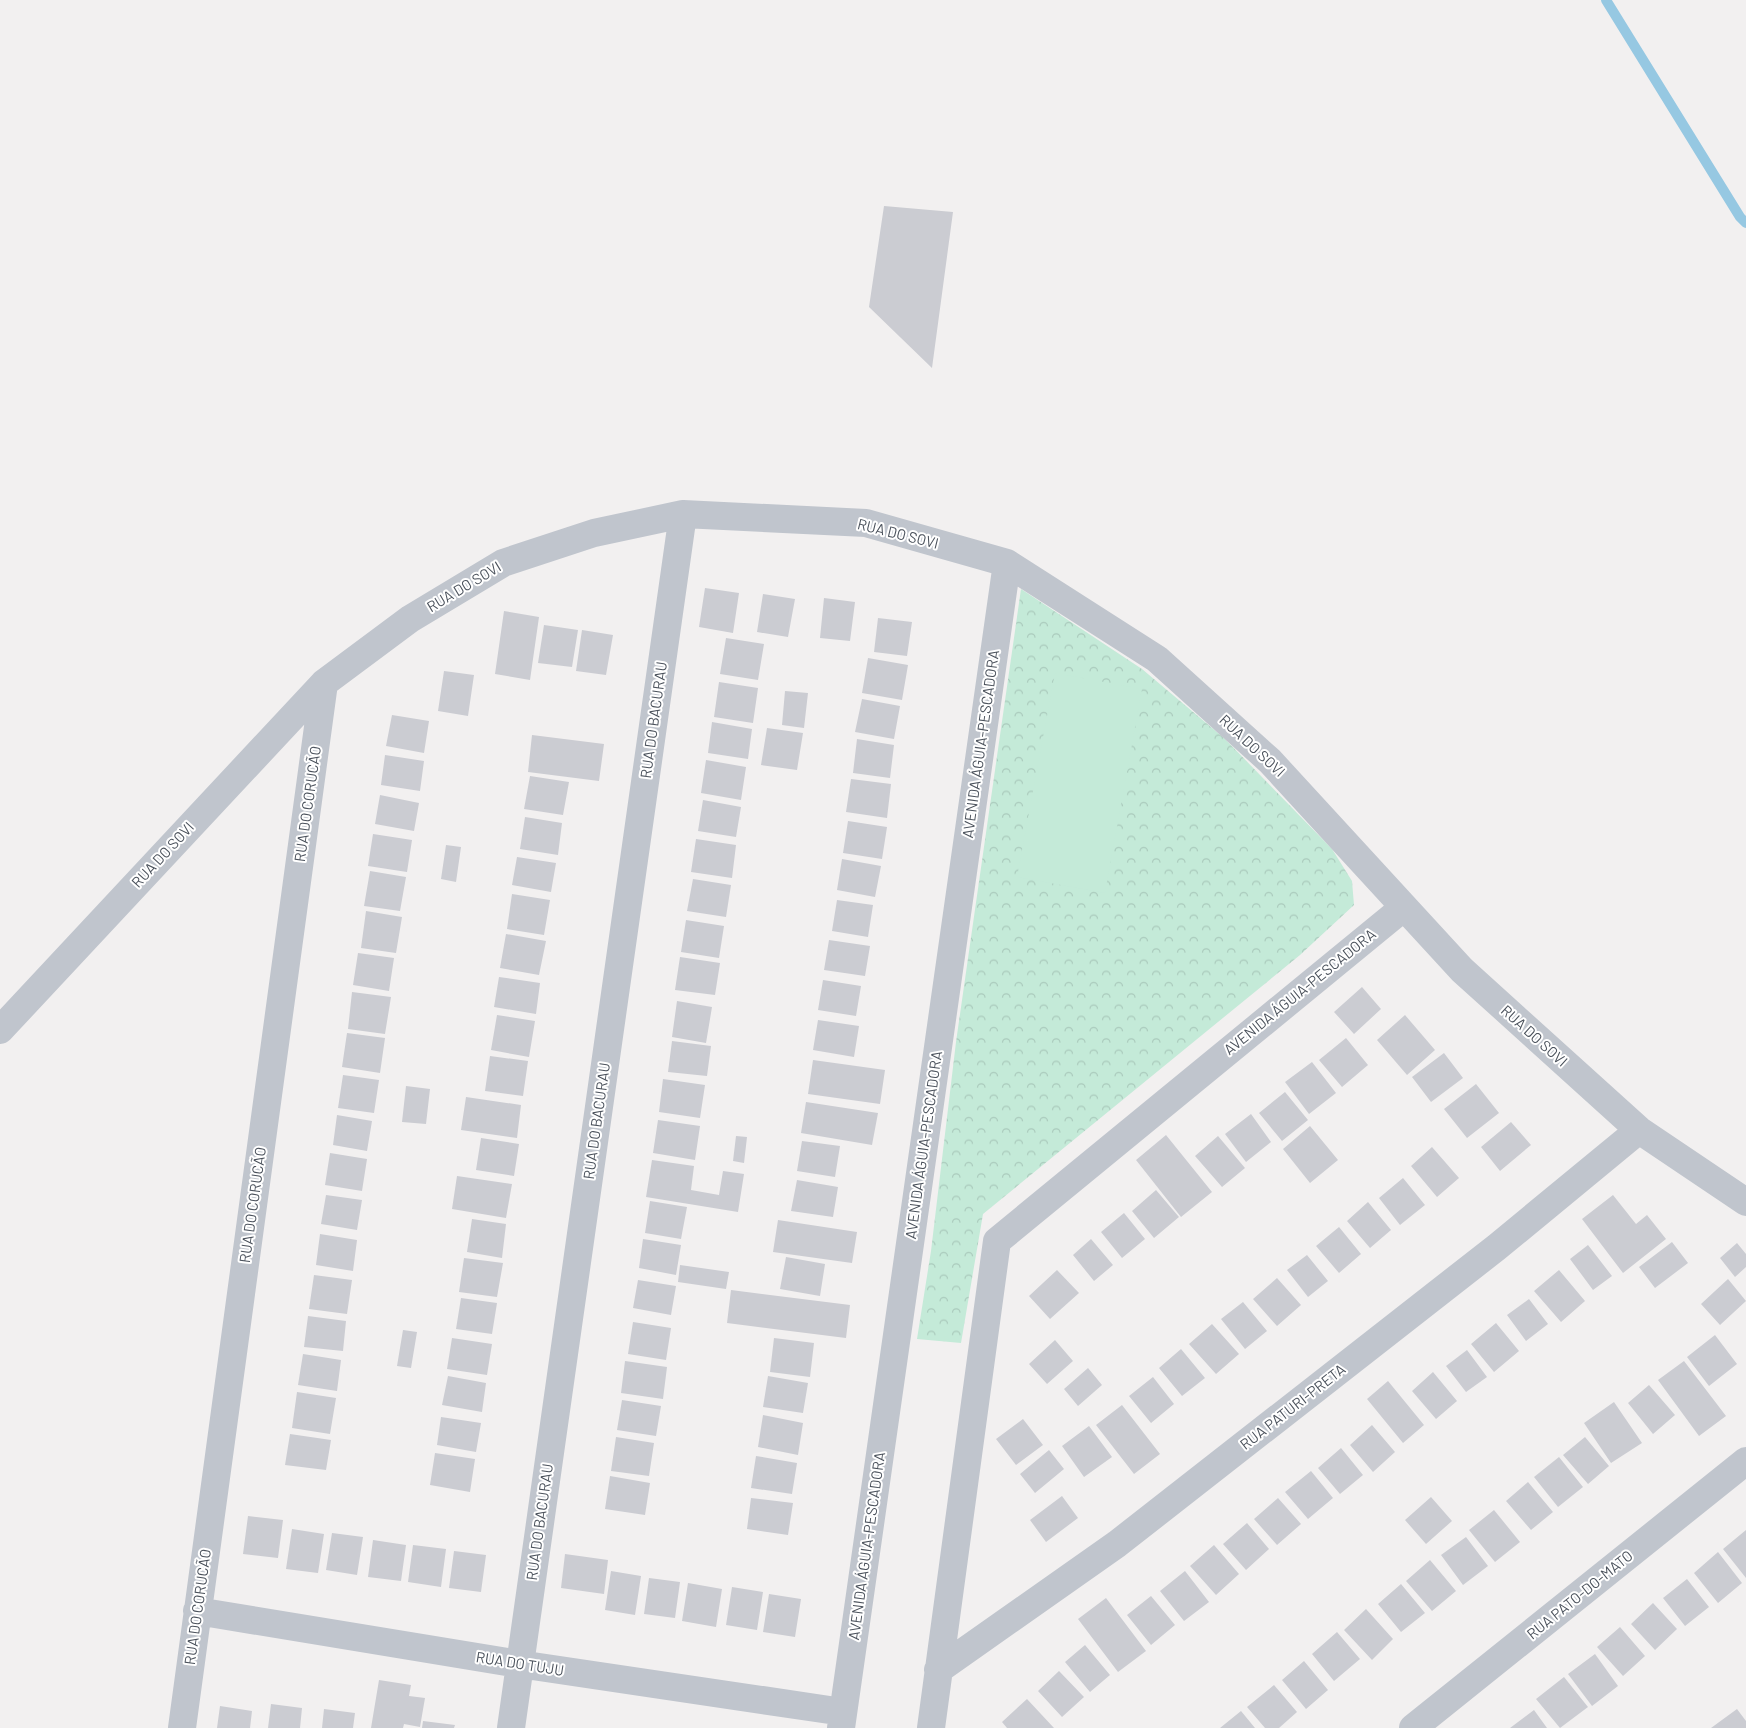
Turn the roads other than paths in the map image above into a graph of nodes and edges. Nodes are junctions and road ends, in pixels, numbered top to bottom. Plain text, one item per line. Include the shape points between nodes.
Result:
1 (683, 514) junction
2 (1007, 563) junction
3 (324, 683) junction
4 (1403, 908) junction
5 (0, 1030) edge
6 (1639, 1130) junction
7 (1746, 1202) edge
8 (1746, 1461) edge
9 (197, 1612) junction
10 (519, 1664) junction
11 (938, 1670) junction
12 (842, 1720) edge
13 (182, 1728) edge
14 (511, 1728) edge
15 (931, 1728) edge
16 (1413, 1728) edge

1 - 2 street, RUA DO SOVI via 866,523
1 - 3 street, RUA DO SOVI via 594,533 503,563 410,619
1 - 10 street, RUA DO BACURAU
2 - 4 street, RUA DO SOVI via 1157,659 1270,761
2 - 12 street, AVENIDA ÁGUIA-PESCADORA
3 - 5 street, RUA DO SOVI
3 - 9 street, RUA DO CORUCÃO
4 - 6 street, RUA DO SOVI via 1462,970
4 - 11 street, AVENIDA ÁGUIA-PESCADORA via 997,1241
6 - 7 street, RUA DO SOVI
6 - 11 street, RUA PATURI-PRETA via 1497,1247 1117,1544
8 - 16 street, RUA PATO-DO-MATO
9 - 10 street, RUA DO TUJU
9 - 13 street, RUA DO CORUCÃO
10 - 12 street, RUA DO TUJU
10 - 14 street, RUA DO BACURAU
11 - 15 street, AVENIDA ÁGUIA-PESCADORA

